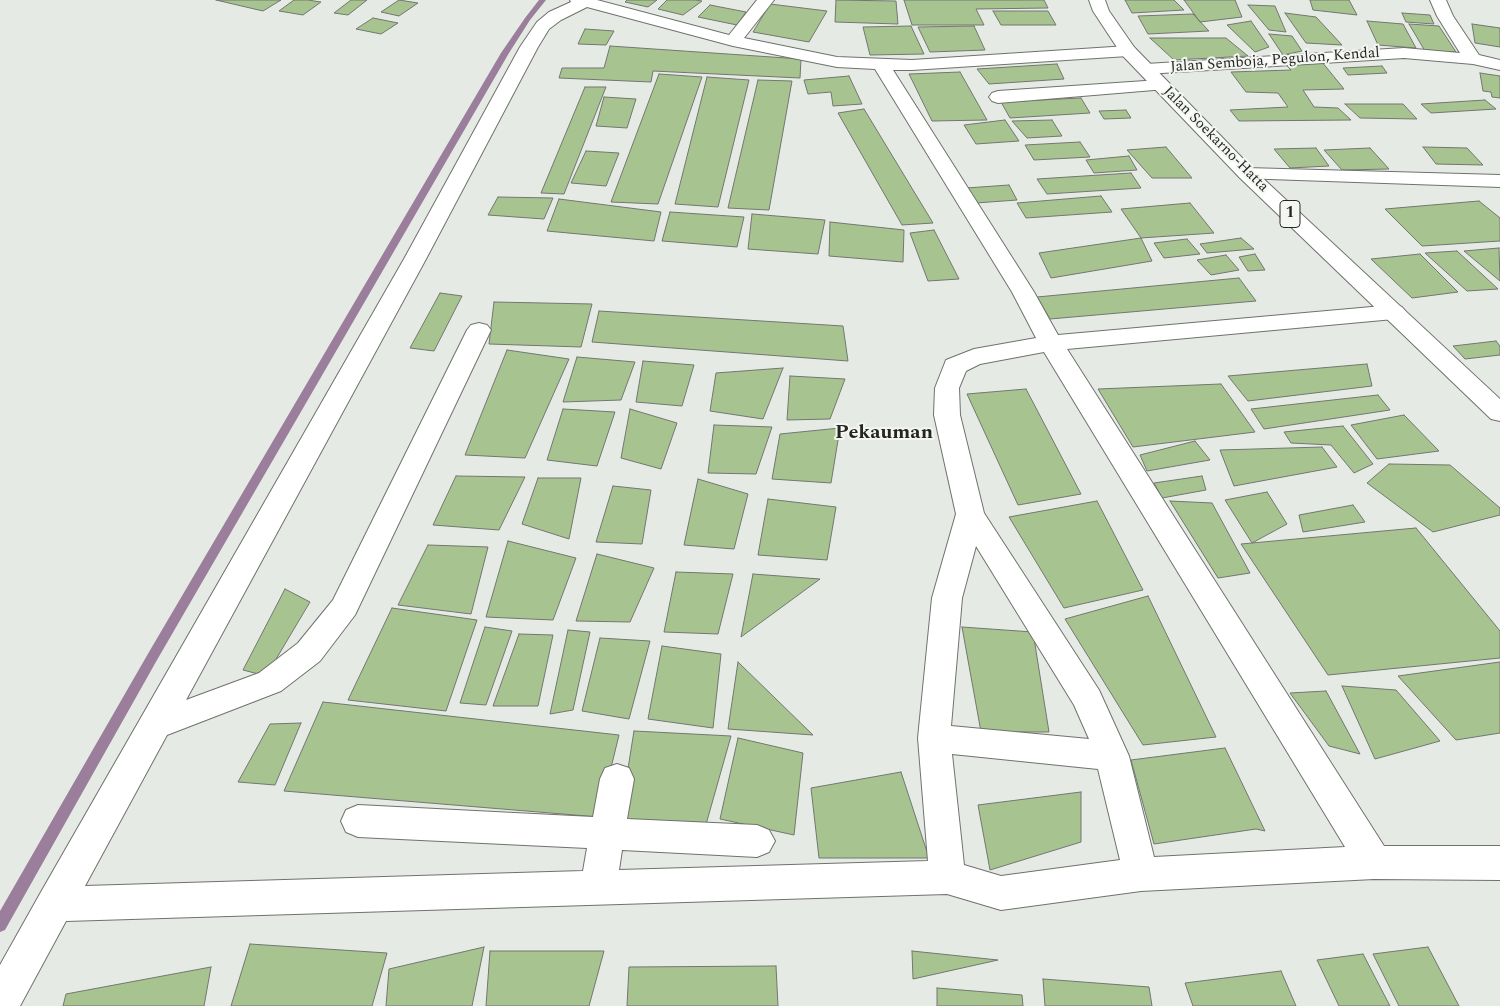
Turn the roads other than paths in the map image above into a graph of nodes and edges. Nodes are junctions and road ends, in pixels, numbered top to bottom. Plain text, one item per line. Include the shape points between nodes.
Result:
1 (766, 0) edge
2 (1097, 0) edge
3 (1438, 0) edge
4 (583, 1) edge
5 (733, 41) junction
6 (1128, 51) junction
7 (1473, 59) junction
8 (1500, 65) edge
9 (882, 66) junction
10 (1146, 68) junction
11 (1160, 85) junction
12 (998, 97) dead end
13 (1247, 174) junction
14 (1500, 181) edge
15 (1394, 312) junction
16 (479, 330) dead end
17 (1051, 343) junction
18 (1500, 413) edge
19 (970, 514) junction
20 (154, 726) junction
21 (934, 738) junction
22 (1112, 756) junction
23 (617, 779) dead end
24 (358, 821) dead end
25 (606, 834) junction
26 (757, 841) dead end
27 (1374, 862) junction
28 (1500, 863) edge
29 (1141, 874) junction
30 (948, 877) junction
31 (598, 886) junction
32 (54, 904) junction
33 (0, 1002) edge

1 - 5 main road
2 - 6 main road, Jalan Soekarno-Hatta / 1
3 - 7 main road
4 - 5 main road
4 - 20 main road via 543,26 529,47 415,259
5 - 9 main road via 828,61
6 - 9 main road
6 - 10 main road, Jalan Soekarno-Hatta / 1
7 - 8 main road, Jalan Semboja, Pegulon, Kendal
7 - 10 main road, Jalan Semboja, Pegulon, Kendal via 1404,53
9 - 17 main road via 1023,292
10 - 11 main road, Jalan Soekarno-Hatta / 1
11 - 12 main road
11 - 13 main road, Jalan Soekarno-Hatta / 1
13 - 14 main road
13 - 15 main road, Jalan Soekarno-Hatta / 1
15 - 17 main road
15 - 18 main road, Jalan Soekarno-Hatta / 1
16 - 20 main road via 344,607 309,652 270,682
17 - 19 main road via 974,357 955,366 946,388 947,415
17 - 27 main road
19 - 21 main road via 947,598
19 - 22 main road via 1088,699
20 - 32 main road
21 - 22 main road
21 - 30 main road
22 - 29 main road
23 - 25 main road
24 - 25 main road
25 - 26 main road
25 - 31 main road
27 - 28 main road
27 - 29 main road
29 - 30 main road via 1001,893
30 - 31 main road
31 - 32 main road
32 - 33 main road

